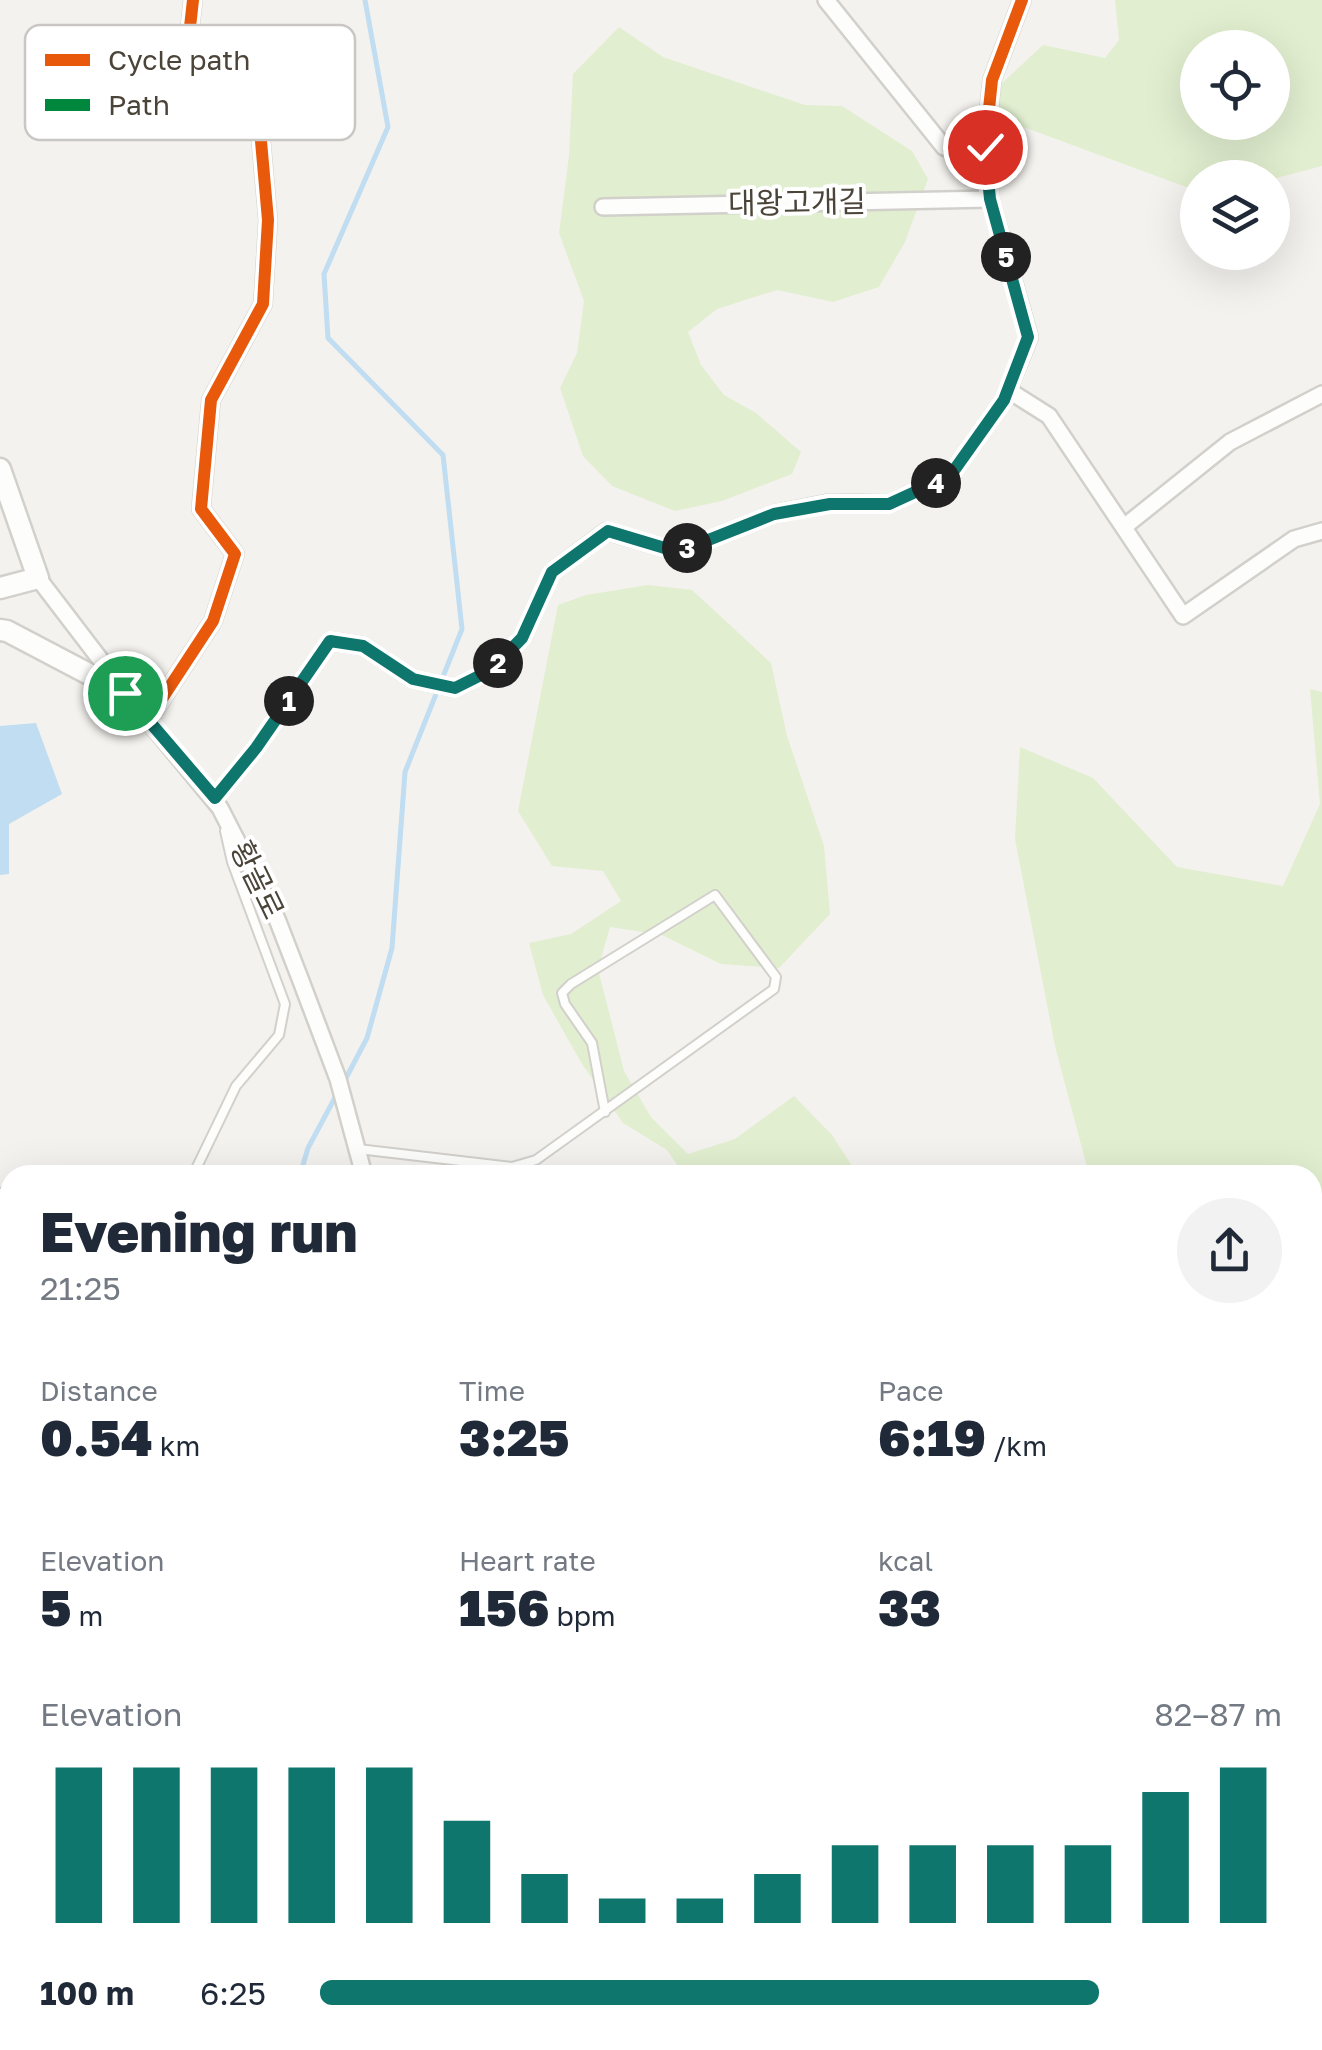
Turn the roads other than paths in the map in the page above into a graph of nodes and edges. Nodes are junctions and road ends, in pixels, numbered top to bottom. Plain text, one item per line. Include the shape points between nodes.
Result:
1 (193, 0) edge
2 (826, 0) edge
3 (1022, 0) edge
4 (190, 25) edge
5 (261, 140) edge
6 (986, 162) junction
7 (990, 199) junction
8 (603, 207) dead end
9 (1008, 390) junction
10 (1322, 394) edge
11 (0, 469) edge
12 (1124, 528) junction
13 (1322, 531) edge
14 (38, 578) junction
15 (0, 588) edge
16 (0, 630) edge
17 (125, 693) junction
18 (148, 720) junction
19 (218, 803) junction
20 (605, 1112) junction
21 (358, 1149) junction
22 (199, 1165) edge
23 (362, 1165) edge
24 (495, 1165) edge
25 (519, 1165) edge

1 - 4 street
2 - 6 street via 944,147
3 - 6 street via 992,80
5 - 18 street via 267,236 262,304 211,400 202,509 235,554 213,620
6 - 7 street
7 - 8 street, 대왕고개길
7 - 9 street via 1028,337
9 - 12 street via 1048,416
9 - 19 street via 950,476 889,504 830,504 774,514 678,552 608,531 552,572 522,638 502,660 455,688 413,679 363,646 330,641
10 - 12 street via 1230,442
11 - 14 street
12 - 13 street via 1184,616 1294,539
14 - 15 street
14 - 17 street, 황골로
16 - 17 street
17 - 18 street, 황골로
18 - 19 street, 황골로
19 - 21 street, 황골로 via 277,919
19 - 22 lane via 232,862 285,1004 279,1035 236,1086
20 - 20 lane via 774,989 776,978 714,895 562,993 592,1044
20 - 25 lane
21 - 23 street, 황골로
21 - 24 lane

